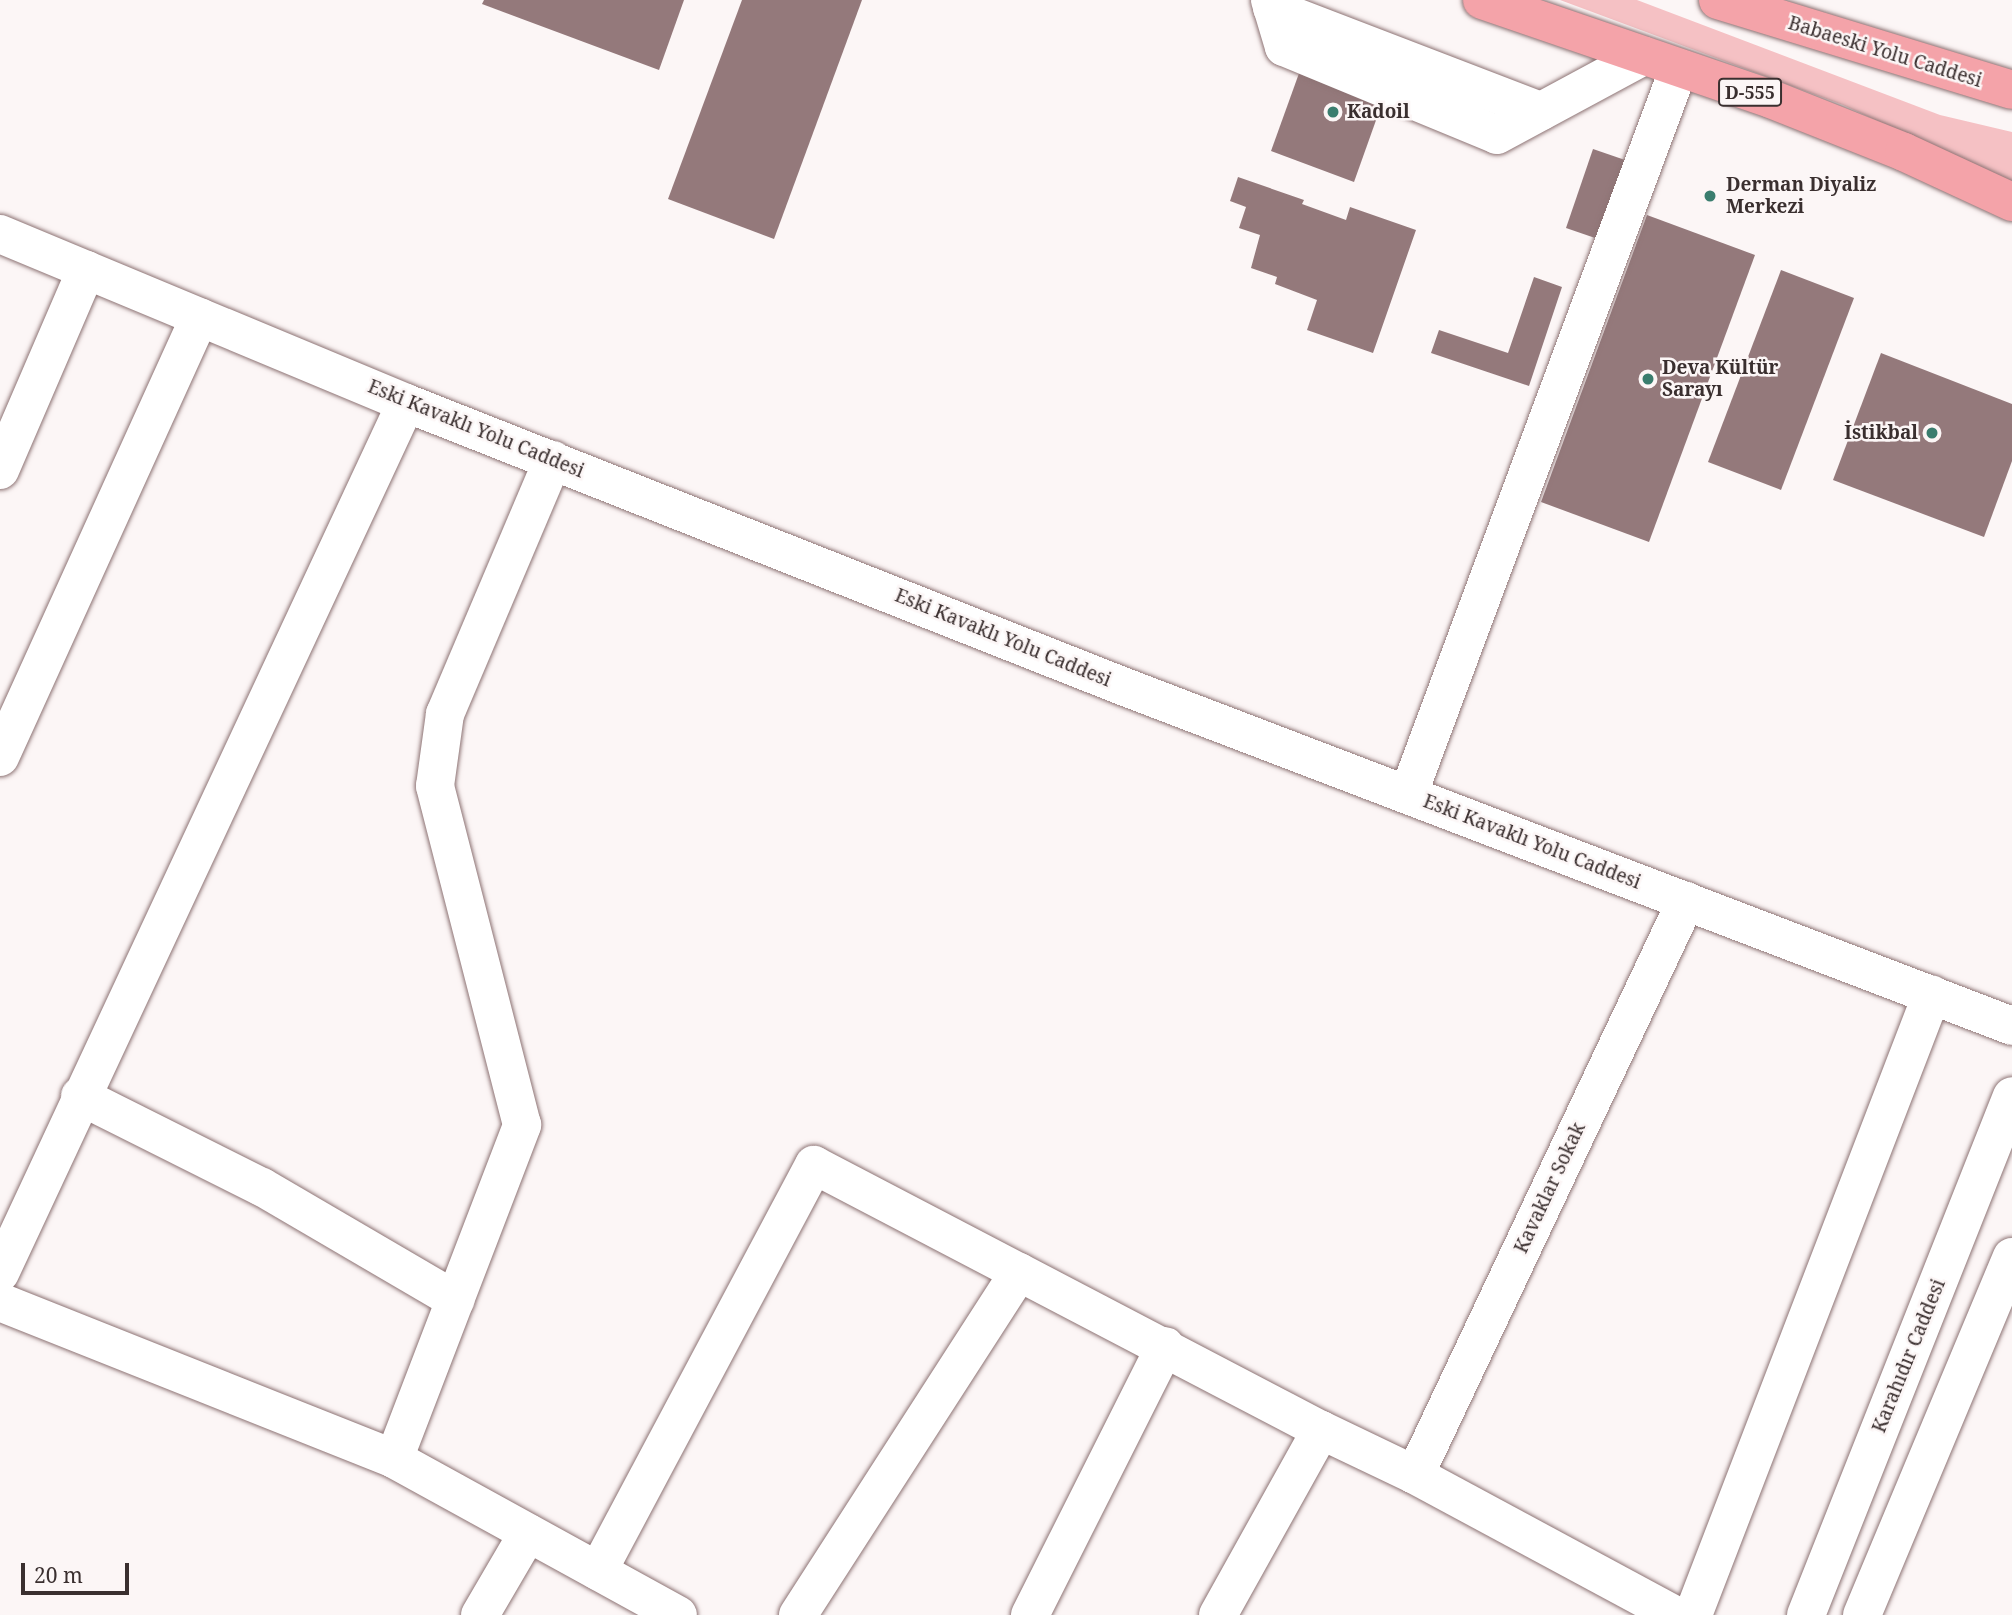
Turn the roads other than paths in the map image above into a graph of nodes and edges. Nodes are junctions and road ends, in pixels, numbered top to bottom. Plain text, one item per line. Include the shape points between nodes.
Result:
1 (1482, 0) edge
2 (1717, 0) edge
3 (1271, 4) edge
4 (1661, 62) junction
5 (2012, 90) edge
6 (2012, 202) edge
7 (0, 234) edge
8 (86, 270) junction
9 (200, 317) junction
10 (406, 403) junction
11 (553, 460) junction
12 (0, 470) edge
13 (0, 757) edge
14 (1408, 795) junction
15 (1686, 901) junction
16 (1932, 994) junction
17 (2012, 1026) edge
18 (80, 1096) junction
19 (2012, 1096) edge
20 (2012, 1257) edge
21 (1019, 1272) junction
22 (0, 1273) edge
23 (455, 1300) junction
24 (0, 1302) edge
25 (1165, 1346) junction
26 (1321, 1430) junction
27 (394, 1459) junction
28 (1415, 1475) junction
29 (528, 1533) junction
30 (614, 1592) edge
31 (480, 1615) edge
32 (678, 1615) edge
33 (798, 1615) edge
34 (1030, 1615) edge
35 (1218, 1615) edge
36 (1675, 1615) edge
37 (1693, 1615) edge
38 (1806, 1615) edge
39 (1862, 1615) edge

1 - 4 highway, D-555
2 - 5 highway, Babaeski Yolu Caddesi
3 - 4 street via 1541,111
4 - 6 highway, D-555 via 1771,99
4 - 14 street
7 - 8 street, Eski Kavaklı Yolu Caddesi
8 - 9 street, Eski Kavaklı Yolu Caddesi
8 - 12 street
9 - 10 street, Eski Kavaklı Yolu Caddesi
9 - 13 street
10 - 11 street, Eski Kavaklı Yolu Caddesi
10 - 18 street
11 - 14 street, Eski Kavaklı Yolu Caddesi
11 - 23 street via 445,714 435,786 522,1125
14 - 15 street, Eski Kavaklı Yolu Caddesi
15 - 16 street, Eski Kavaklı Yolu Caddesi
15 - 28 street, Kavaklar Sokak
16 - 17 street, Eski Kavaklı Yolu Caddesi
16 - 37 street
18 - 22 street
18 - 23 street via 262,1187
19 - 38 street, Karahıdır Caddesi
20 - 39 street
21 - 25 street
21 - 30 street via 814,1165
21 - 33 street
23 - 27 street
24 - 27 street
25 - 26 street
25 - 34 street
26 - 28 street
26 - 35 street
27 - 29 street
28 - 36 street
29 - 30 street
29 - 31 street
30 - 32 street

